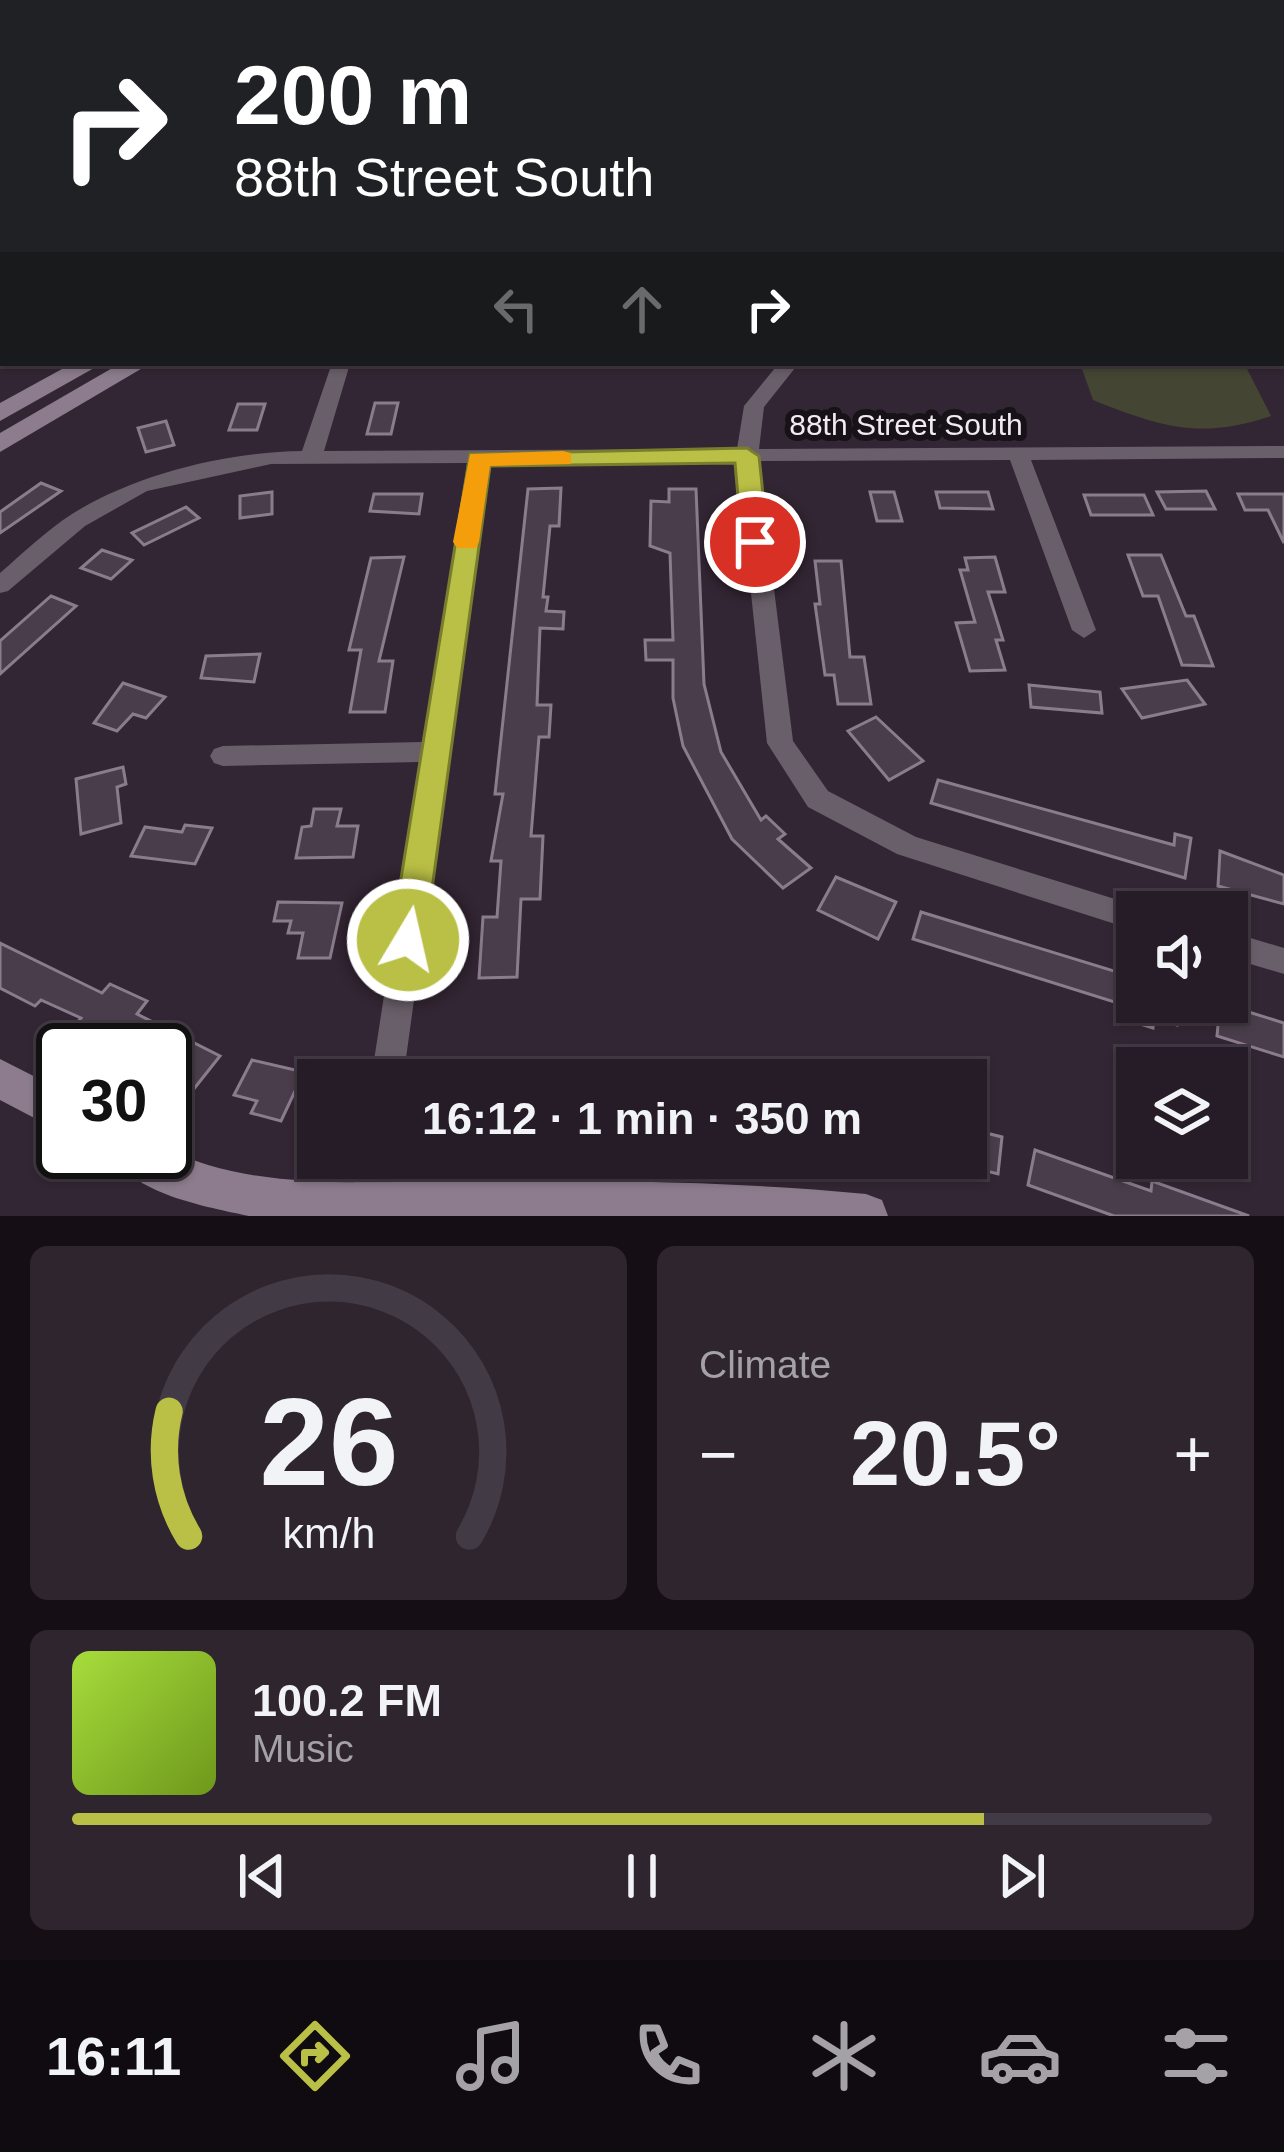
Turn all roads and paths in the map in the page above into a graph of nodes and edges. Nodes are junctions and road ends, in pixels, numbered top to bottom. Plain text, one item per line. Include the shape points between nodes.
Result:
1 (85, 366) edge
2 (134, 366) edge
3 (787, 366) edge
4 (339, 367) dead end
5 (0, 412) edge
6 (0, 445) edge
7 (1284, 452) edge
8 (1019, 455) junction
9 (747, 456) junction
10 (311, 458) junction
11 (478, 459) junction
12 (0, 585) edge
13 (1084, 630) dead end
14 (436, 752) junction
15 (223, 756) dead end
16 (1116, 911) edge
17 (1248, 950) edge
18 (1284, 961) edge
19 (390, 1059) edge
20 (0, 1078) edge
21 (36, 1098) edge
22 (181, 1179) edge
23 (370, 1191) edge
24 (866, 1216) edge

1 - 5 street
2 - 6 street
3 - 9 street via 754,406
4 - 10 street
7 - 8 street, 88th Street South
8 - 9 street, 88th Street South
8 - 13 street
9 - 11 street, 88th Street South
9 - 16 street via 780,743 818,799 907,846
10 - 11 street, 88th Street South
10 - 12 street, 88th Street South via 215,467 140,486 77,521
11 - 14 street
14 - 15 street
14 - 19 street
17 - 18 street
20 - 21 street
22 - 23 street via 239,1197
23 - 24 street

